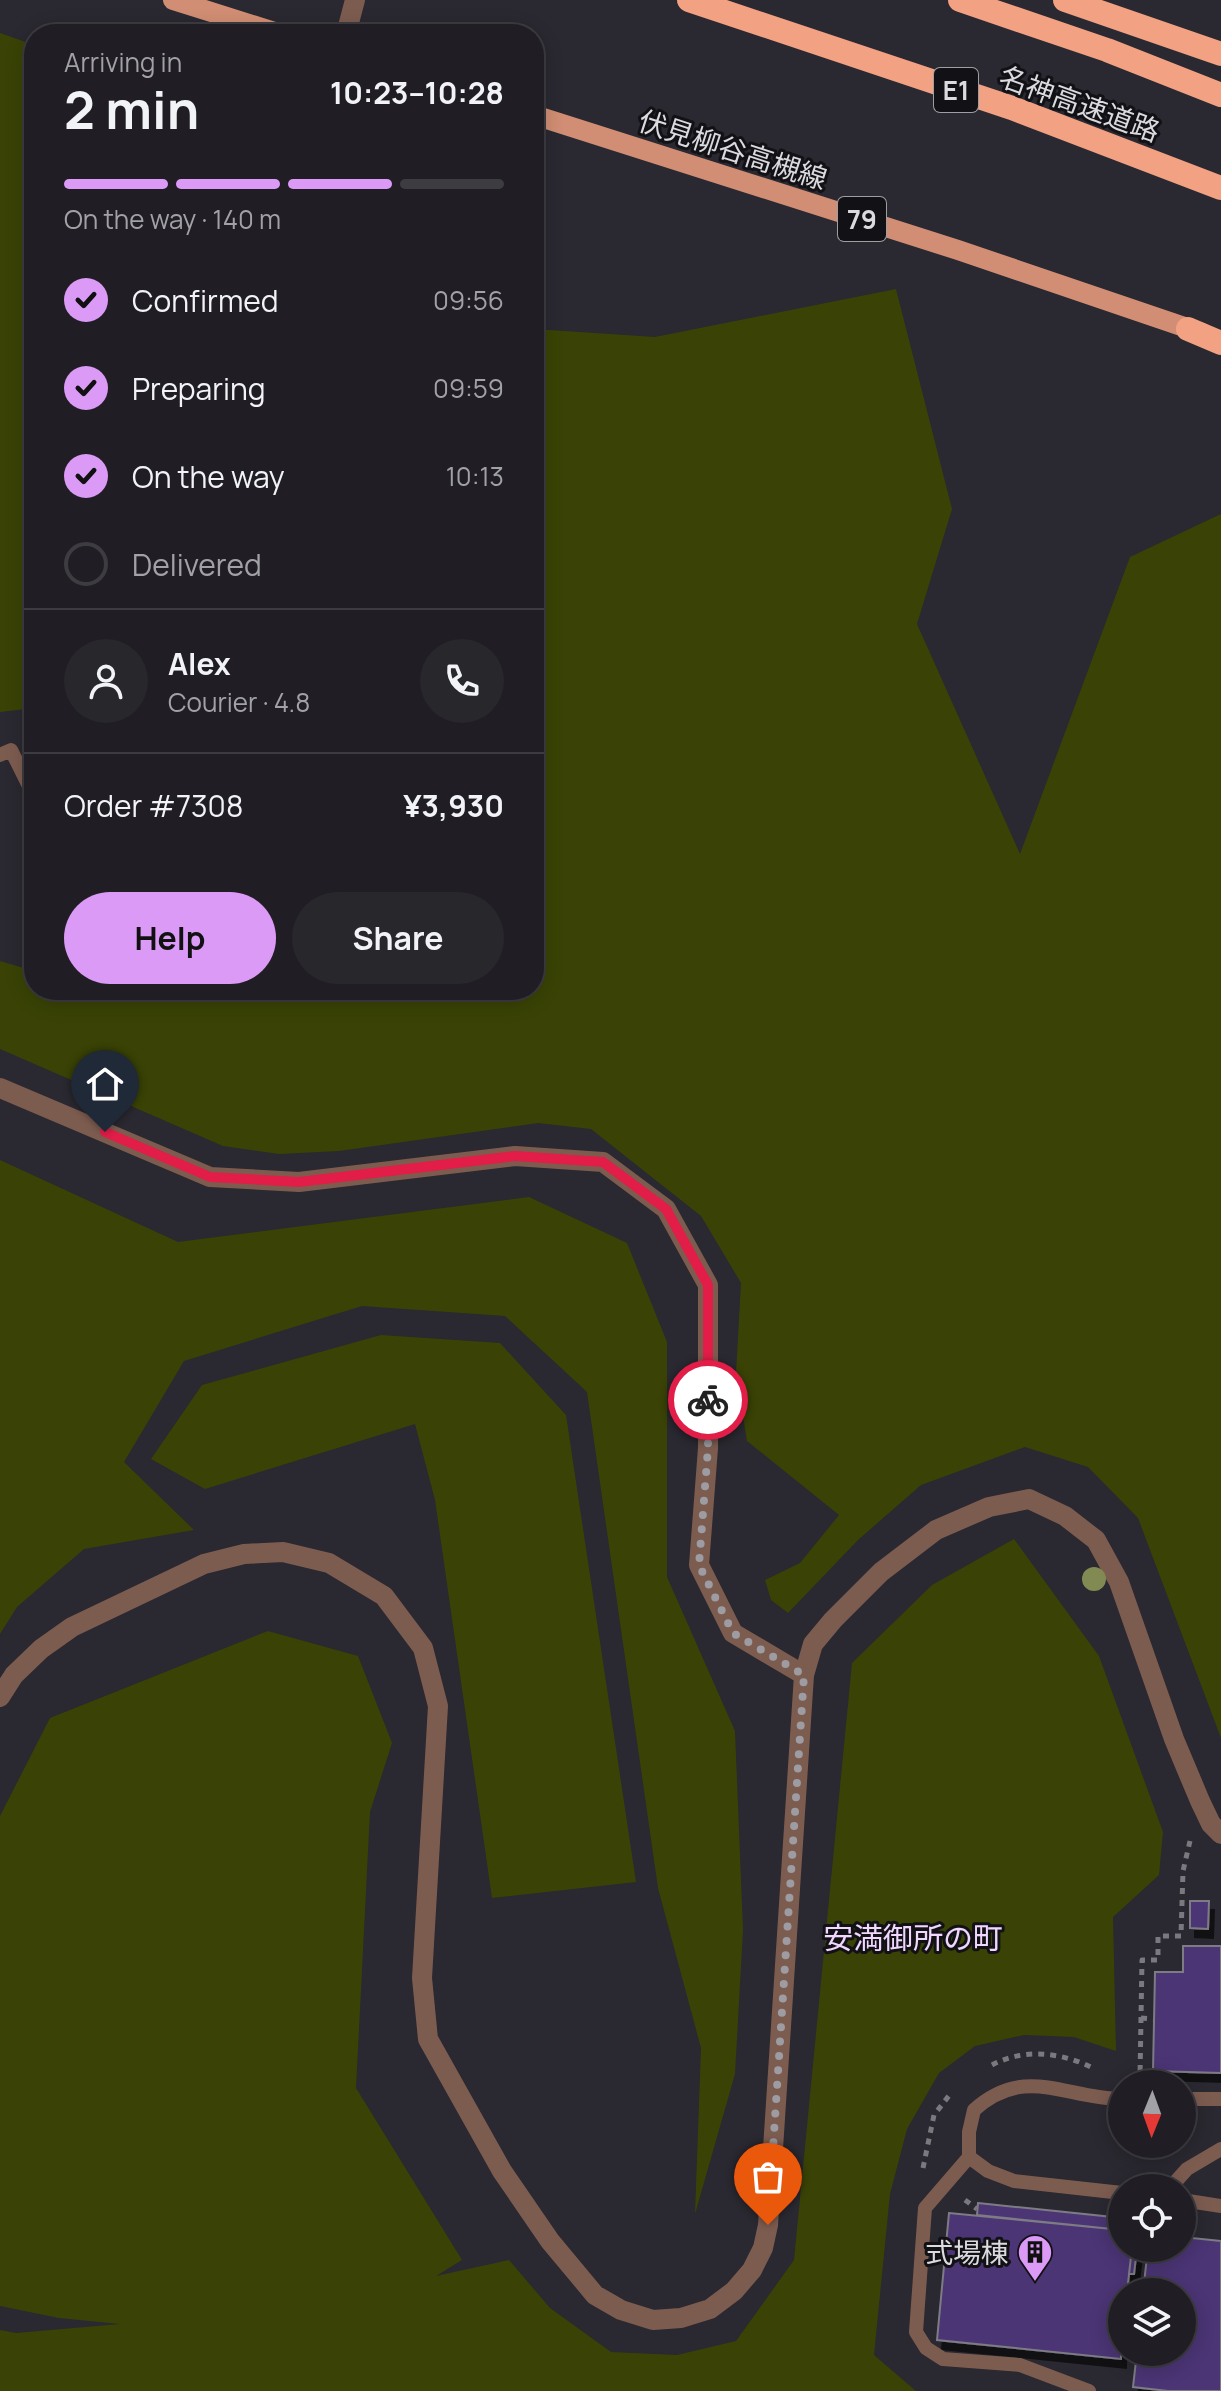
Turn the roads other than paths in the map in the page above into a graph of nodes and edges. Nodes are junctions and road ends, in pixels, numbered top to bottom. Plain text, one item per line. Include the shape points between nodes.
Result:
1 (173, 0) edge
2 (689, 0) edge
3 (960, 0) edge
4 (1065, 0) edge
5 (249, 24) edge
6 (1221, 54) edge
7 (1221, 95) edge
8 (544, 118) edge
9 (1221, 188) edge
10 (1188, 329) joint
11 (1221, 343) edge
12 (0, 755) edge
13 (24, 776) edge
14 (0, 1088) edge
15 (804, 1675) junction
16 (0, 1697) edge
17 (1221, 1834) edge
18 (1108, 2099) edge
19 (1196, 2099) edge
20 (1221, 2099) edge
21 (1221, 2149) edge
22 (969, 2157) junction
23 (1183, 2174) edge
24 (1108, 2191) edge
25 (1196, 2202) edge
26 (1221, 2206) edge
27 (1089, 2391) edge

1 - 5 main road
2 - 9 highway, 名神高速道路 / E1 via 1012,108
3 - 7 highway, 名神高速道路
4 - 6 highway
8 - 10 main road, 伏見柳谷高槻線 / 79
10 - 11 highway
12 - 13 lane via 11,750
14 - 15 street via 210,1177 299,1182 515,1156 603,1162 666,1209 708,1285 708,1448 699,1565 733,1633
15 - 16 street via 763,2248 734,2291 710,2309 653,2320 595,2295 550,2241 502,2171 428,2039 422,1978 438,1706 423,1648 384,1596 329,1563 283,1552 230,1557 204,1564 72,1627 14,1675
15 - 17 street via 813,1644 881,1572 936,1530 989,1507 1029,1499 1065,1516 1096,1540 1119,1582 1200,1801
18 - 22 lane via 1035,2085 999,2092 974,2110
19 - 20 lane
21 - 23 lane
22 - 24 lane via 1014,2181
22 - 27 lane via 925,2208 916,2332 926,2348 943,2359 1020,2365
25 - 26 lane

